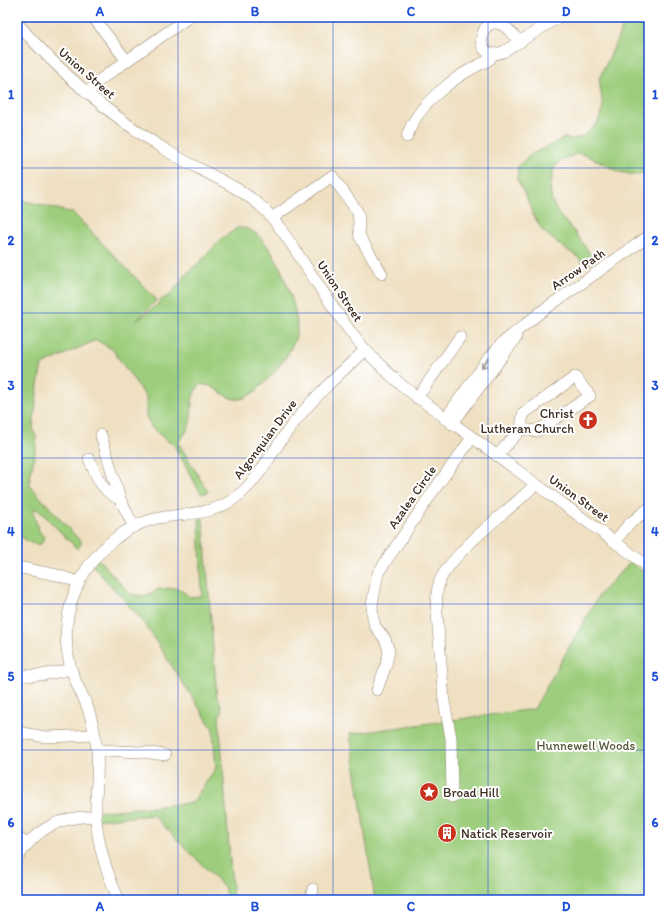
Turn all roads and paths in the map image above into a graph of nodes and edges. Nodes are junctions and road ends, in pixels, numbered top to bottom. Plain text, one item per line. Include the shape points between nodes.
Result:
1 (93, 17) edge
2 (189, 17) edge
3 (559, 17) edge
4 (17, 23) edge
5 (520, 42) junction
6 (493, 54) junction
7 (127, 61) junction
8 (87, 93) junction
9 (407, 137) dead end
10 (272, 218) junction
11 (649, 236) edge
12 (382, 274) dead end
13 (460, 337) dead end
14 (365, 350) junction
15 (416, 398) junction
16 (448, 421) junction
17 (521, 429) junction
18 (101, 435) dead end
19 (472, 438) junction
20 (497, 456) junction
21 (89, 459) dead end
22 (535, 484) junction
23 (120, 499) junction
24 (649, 508) edge
25 (134, 527) junction
26 (615, 541) junction
27 (17, 567) edge
28 (649, 567) edge
29 (78, 582) junction
30 (71, 669) junction
31 (17, 674) edge
32 (377, 690) dead end
33 (17, 732) edge
34 (95, 735) junction
35 (97, 750) junction
36 (165, 755) dead end
37 (452, 797) dead end
38 (96, 817) junction
39 (17, 838) edge
40 (27, 844) junction
41 (17, 860) edge
42 (313, 889) dead end
43 (119, 900) edge
44 (311, 900) edge

1 - 7 street
2 - 7 street
3 - 5 street
4 - 8 street, Union Street via 45,54
5 - 6 street via 503,52
5 - 6 street via 503,26 488,26 482,33 481,43
6 - 9 street via 490,59 457,77 429,102 411,125
7 - 8 street via 95,84
8 - 10 street, Union Street via 167,151 243,193
10 - 12 street via 332,176 359,215 358,232
10 - 14 street, Union Street
11 - 16 street, Arrow Path via 524,327
13 - 15 street
14 - 15 street, Union Street
14 - 25 street, Algonquian Drive via 302,413 253,481 233,500 208,511 154,520
15 - 16 street, Union Street
16 - 19 street, Union Street
17 - 17 street via 523,414 575,377 590,396 536,431
17 - 20 street
18 - 23 street
19 - 20 street, Union Street
19 - 32 street, Azalea Circle via 378,573 372,605 373,619 389,651
20 - 22 street, Union Street
21 - 23 street via 106,492
22 - 26 street, Union Street
22 - 37 street via 458,556 443,574 440,583 436,603 444,700 451,738
23 - 25 street
24 - 26 street via 629,524
25 - 29 street, Algonquian Drive via 99,553
26 - 28 street, Union Street
27 - 29 street
29 - 30 street, Algonquian Drive via 67,625
30 - 31 street via 41,676
30 - 34 street, Algonquian Drive via 90,713
33 - 34 street via 46,736
34 - 35 street, Algonquian Drive
35 - 36 street
35 - 38 street, Algonquian Drive
38 - 40 street via 78,816 60,821 43,830
38 - 43 street, Algonquian Drive via 105,866
39 - 40 street
40 - 41 street
42 - 44 street

